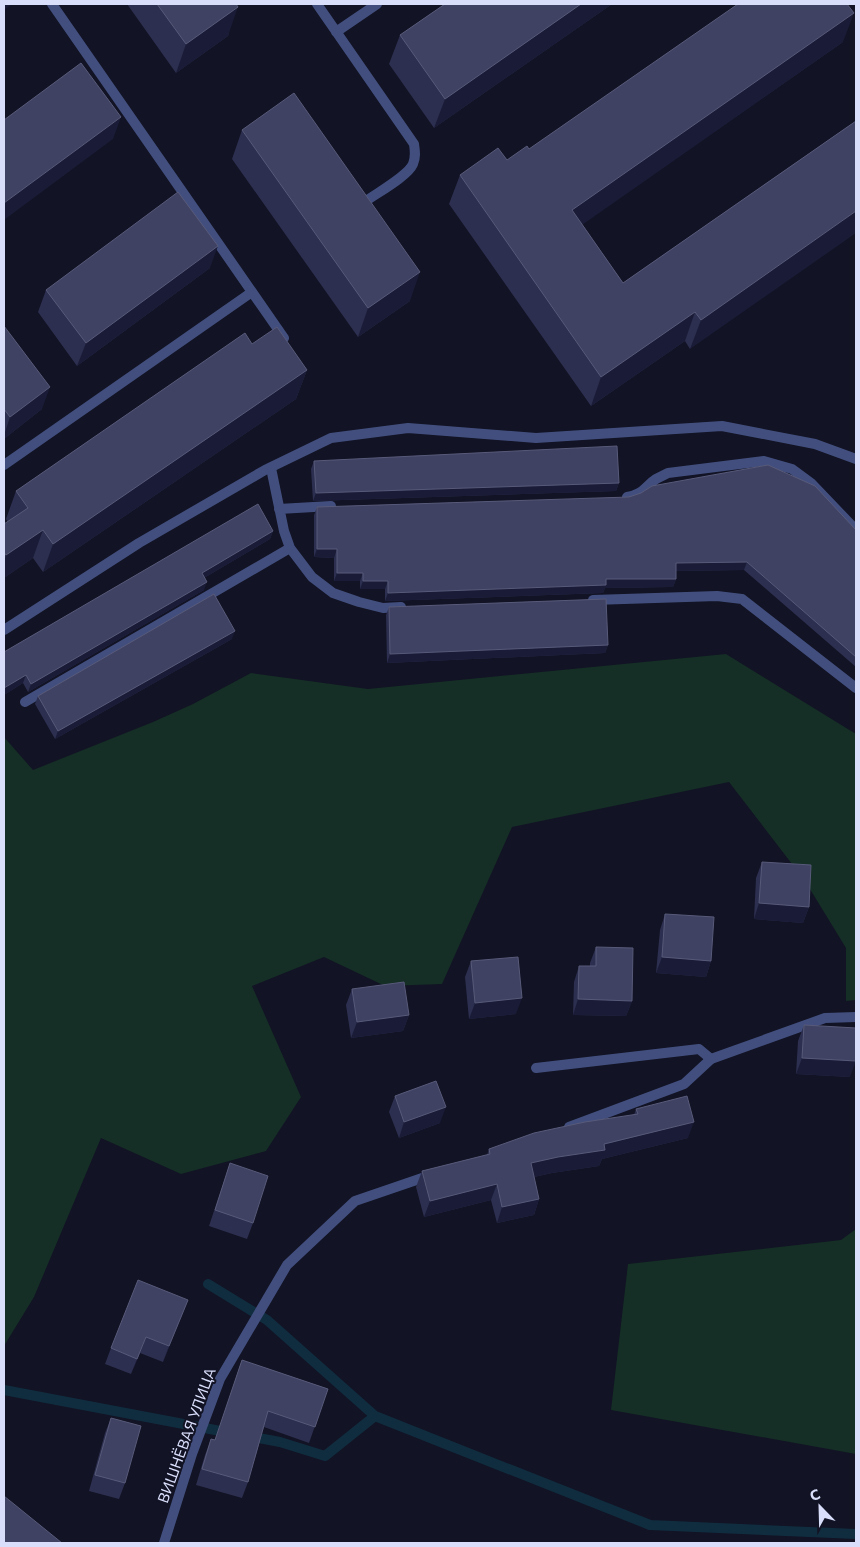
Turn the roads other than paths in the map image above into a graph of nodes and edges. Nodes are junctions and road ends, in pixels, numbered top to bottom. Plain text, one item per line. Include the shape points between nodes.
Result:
1 (52, 4) edge
2 (317, 4) edge
3 (377, 4) edge
4 (336, 32) junction
5 (366, 201) edge
6 (252, 292) junction
7 (291, 348) edge
8 (856, 459) edge
9 (4, 465) edge
10 (271, 468) junction
11 (616, 498) edge
12 (343, 506) edge
13 (279, 509) junction
14 (856, 530) edge
15 (290, 548) junction
16 (580, 601) edge
17 (412, 607) edge
18 (4, 630) edge
19 (856, 688) edge
20 (25, 702) dead end
21 (856, 1017) edge
22 (711, 1059) junction
23 (536, 1068) dead end
24 (556, 1132) edge
25 (437, 1173) edge
26 (164, 1543) edge

1 - 6 street
2 - 4 street
3 - 4 street
4 - 5 street via 414,144 413,166
6 - 7 street
6 - 9 street
8 - 10 street via 815,444 722,426 536,438 408,428 332,438
10 - 13 street
10 - 18 street via 139,543
11 - 14 street via 636,496 668,473 764,461 792,469 811,482
12 - 13 street
13 - 15 street
15 - 17 street via 312,577 333,593 383,608
15 - 20 street
16 - 19 street via 742,598
21 - 22 street via 825,1018
22 - 23 street via 699,1048
22 - 24 street via 684,1084
25 - 26 street, ВИШНЁВАЯ УЛИЦА via 355,1201 287,1265 220,1379

